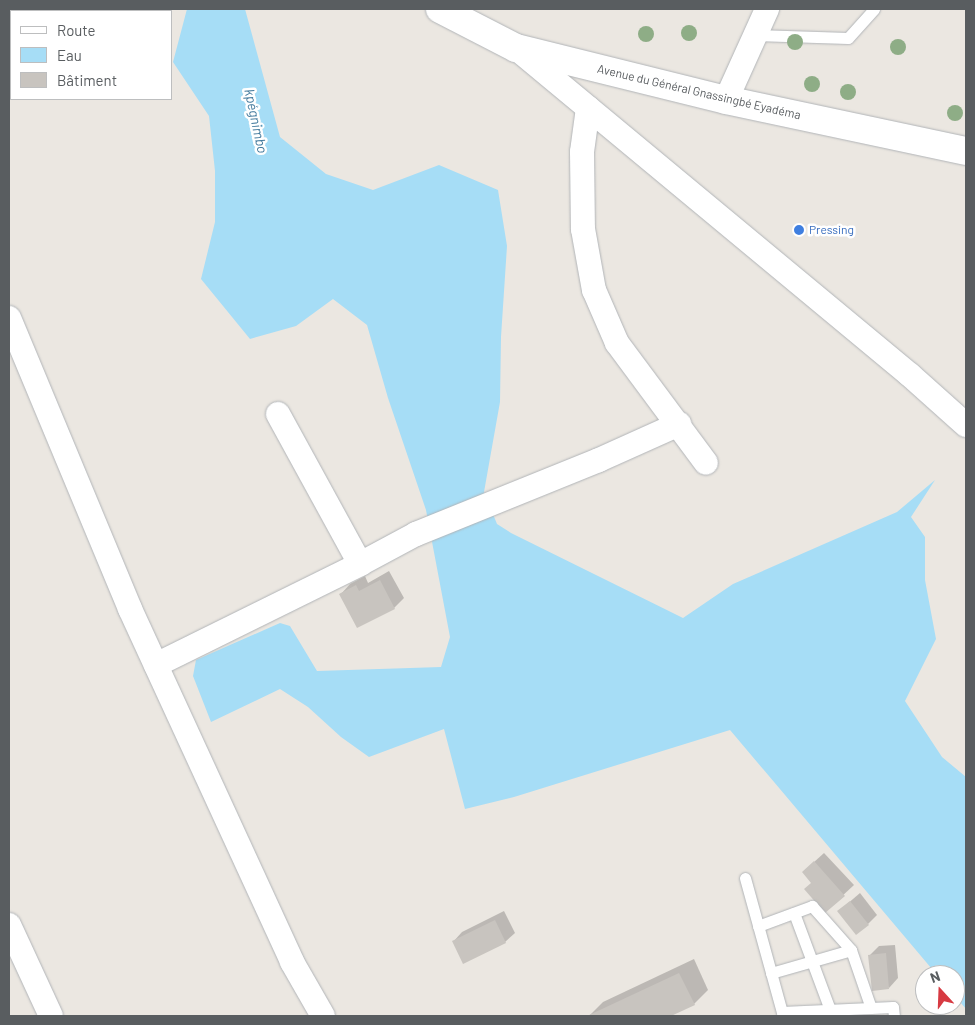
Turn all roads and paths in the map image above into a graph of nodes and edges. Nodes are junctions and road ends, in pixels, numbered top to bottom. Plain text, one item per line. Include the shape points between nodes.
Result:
1 (440, 9) edge
2 (768, 9) edge
3 (874, 9) edge
4 (755, 35) junction
5 (516, 48) junction
6 (726, 100) junction
7 (588, 108) junction
8 (966, 151) edge
9 (9, 318) edge
10 (278, 414) dead end
11 (679, 424) junction
12 (966, 425) edge
13 (706, 463) dead end
14 (360, 564) junction
15 (156, 665) junction
16 (744, 878) dead end
17 (794, 913) junction
18 (9, 926) edge
19 (758, 926) junction
20 (851, 950) junction
21 (814, 961) junction
22 (771, 973) junction
23 (870, 1008) junction
24 (830, 1010) junction
25 (782, 1014) edge
26 (51, 1016) edge
27 (323, 1016) edge
28 (894, 1016) edge

1 - 5 main road, Avenue du Général Gnassingbé Eyadéma
2 - 4 street
3 - 4 lane via 848,38
4 - 6 street
5 - 6 main road, Avenue du Général Gnassingbé Eyadéma
5 - 7 street
6 - 8 main road, Avenue du Général Gnassingbé Eyadéma
7 - 11 street via 582,152 583,229 594,290 617,343
7 - 12 street
9 - 15 street
10 - 14 street
11 - 13 street
11 - 14 street via 416,534
14 - 15 street
15 - 27 street via 292,962
16 - 19 lane
17 - 19 lane
17 - 20 lane via 812,906
17 - 21 lane
18 - 26 street
19 - 22 lane
20 - 21 lane
20 - 23 lane
21 - 22 lane
21 - 24 lane
22 - 25 lane
23 - 24 lane
23 - 28 lane via 893,1007
24 - 25 lane

